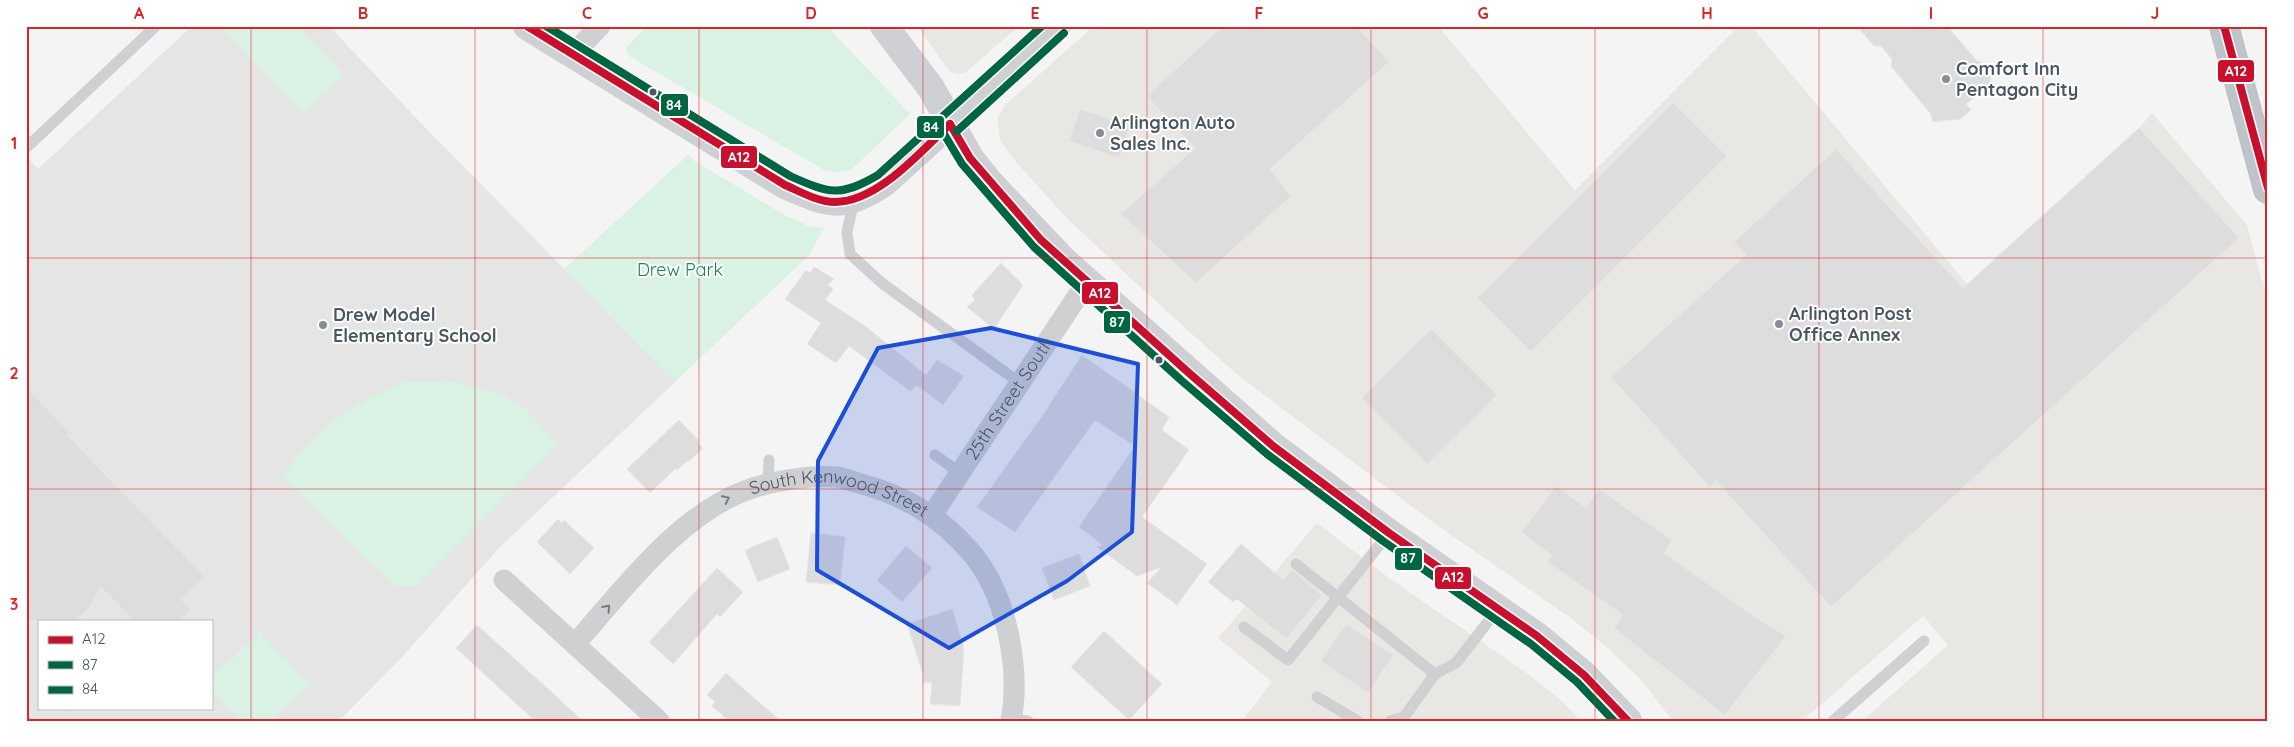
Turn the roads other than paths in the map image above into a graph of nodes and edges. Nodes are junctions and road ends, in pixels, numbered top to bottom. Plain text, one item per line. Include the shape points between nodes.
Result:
1 (156, 26) edge
2 (528, 26) edge
3 (600, 26) edge
4 (884, 26) edge
5 (1057, 26) edge
6 (2224, 26) edge
7 (574, 53) junction
8 (950, 124) junction
9 (26, 148) edge
10 (2268, 189) edge
11 (854, 200) junction
12 (1087, 282) junction
13 (1020, 382) junction
14 (935, 455) dead end
15 (769, 460) dead end
16 (960, 473) junction
17 (768, 485) junction
18 (932, 515) junction
19 (1389, 533) junction
20 (1296, 564) dead end
21 (504, 580) dead end
22 (1340, 597) junction
23 (1498, 609) junction
24 (1244, 627) dead end
25 (1924, 641) dead end
26 (575, 644) junction
27 (1435, 674) junction
28 (1317, 697) dead end
29 (648, 717) edge
30 (1017, 720) edge
31 (1358, 721) edge
32 (1390, 721) edge
33 (1628, 721) edge
34 (1833, 721) edge

1 - 9 lane
2 - 7 main road
3 - 7 street
4 - 8 main road via 931,88
5 - 8 main road
6 - 10 highway
7 - 11 main road via 785,185 821,201
8 - 11 main road via 884,182
8 - 12 main road via 988,182
11 - 13 lane via 847,232 850,254 883,284
12 - 13 street, 25th Street South
12 - 19 main road via 1273,446
13 - 16 street, 25th Street South
14 - 16 lane
15 - 17 lane
16 - 18 street, 25th Street South
17 - 18 street, South Kenwood Street via 792,479 836,477 888,492
26 -> 17 street, South Kenwood Street via 664,545 706,509 747,489
18 - 30 street, South Kenwood Street via 970,551 993,588 1007,627 1014,667
19 - 22 lane
19 - 23 main road
20 - 22 lane
21 - 26 street
22 - 24 lane via 1288,660
22 - 27 lane
23 - 27 lane via 1456,663
23 - 33 main road via 1584,675
25 - 34 lane
26 - 29 street
27 - 32 lane via 1404,717
28 - 31 lane

